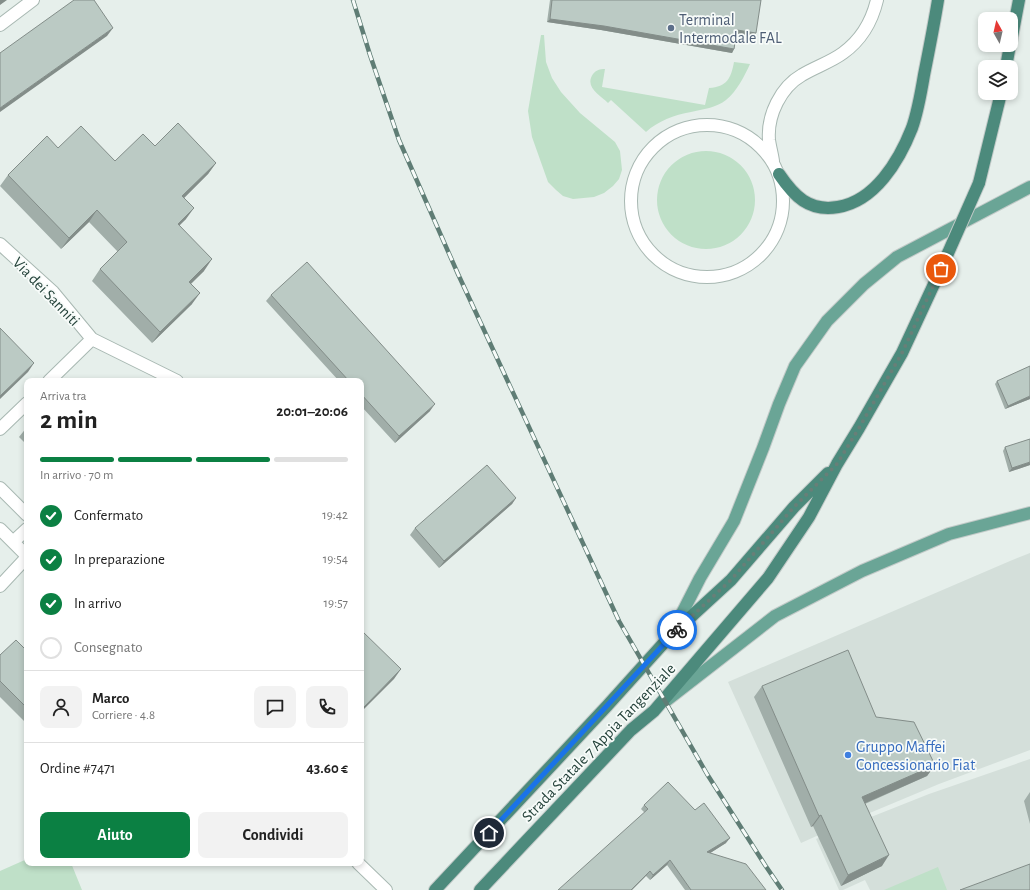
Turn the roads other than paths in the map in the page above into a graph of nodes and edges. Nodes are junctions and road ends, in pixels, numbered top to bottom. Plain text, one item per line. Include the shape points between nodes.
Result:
1 (33, 0) edge
2 (877, 0) edge
3 (938, 0) edge
4 (1019, 0) edge
5 (1017, 12) edge
6 (0, 25) edge
7 (999, 100) edge
8 (776, 169) junction
9 (1030, 187) edge
10 (0, 244) edge
11 (92, 339) junction
12 (52, 378) edge
13 (171, 378) edge
14 (24, 406) edge
15 (0, 429) edge
16 (837, 464) junction
17 (0, 488) edge
18 (24, 512) edge
19 (1030, 513) edge
20 (0, 529) edge
21 (24, 532) edge
22 (13, 542) junction
23 (24, 554) edge
24 (24, 560) edge
25 (0, 586) edge
26 (671, 635) junction
27 (654, 711) junction
28 (361, 866) edge
29 (386, 890) edge
30 (436, 890) edge
31 (480, 890) edge

1 - 6 street
2 - 8 street via 870,21 854,44 842,54 801,75 788,86 774,108 769,139
3 - 8 highway via 912,128 898,157 882,180 854,202 830,209 805,203 787,186
4 - 5 highway
7 - 16 highway, bridge via 979,184 902,353
8 - 8 street via 762,149 751,139 723,127 690,127 674,133 646,155 638,170 633,184 631,207 636,229 648,249 664,264 685,274 708,277 730,274 750,264 767,249 778,228 783,207 783,191
9 - 26 main road via 898,257 864,284 827,321 795,366 734,521 700,578
10 - 11 street, Via dei Sanniti via 52,292
11 - 12 street, Via dei Sanniti
11 - 13 street, Via dei Sanniti
14 - 15 street
16 - 26 highway, Strada Statale 7 Appia Tangenziale via 794,507 731,580
16 - 27 highway, Strada Statale 7 Appia Tangenziale via 809,517 768,578
17 - 18 street
19 - 27 main road via 949,534 862,571 775,616
20 - 22 street
21 - 22 street
22 - 23 street
24 - 25 street
26 - 30 highway, Strada Statale 7 Appia Tangenziale
27 - 31 highway, Strada Statale 7 Appia Tangenziale via 631,730
28 - 29 street

